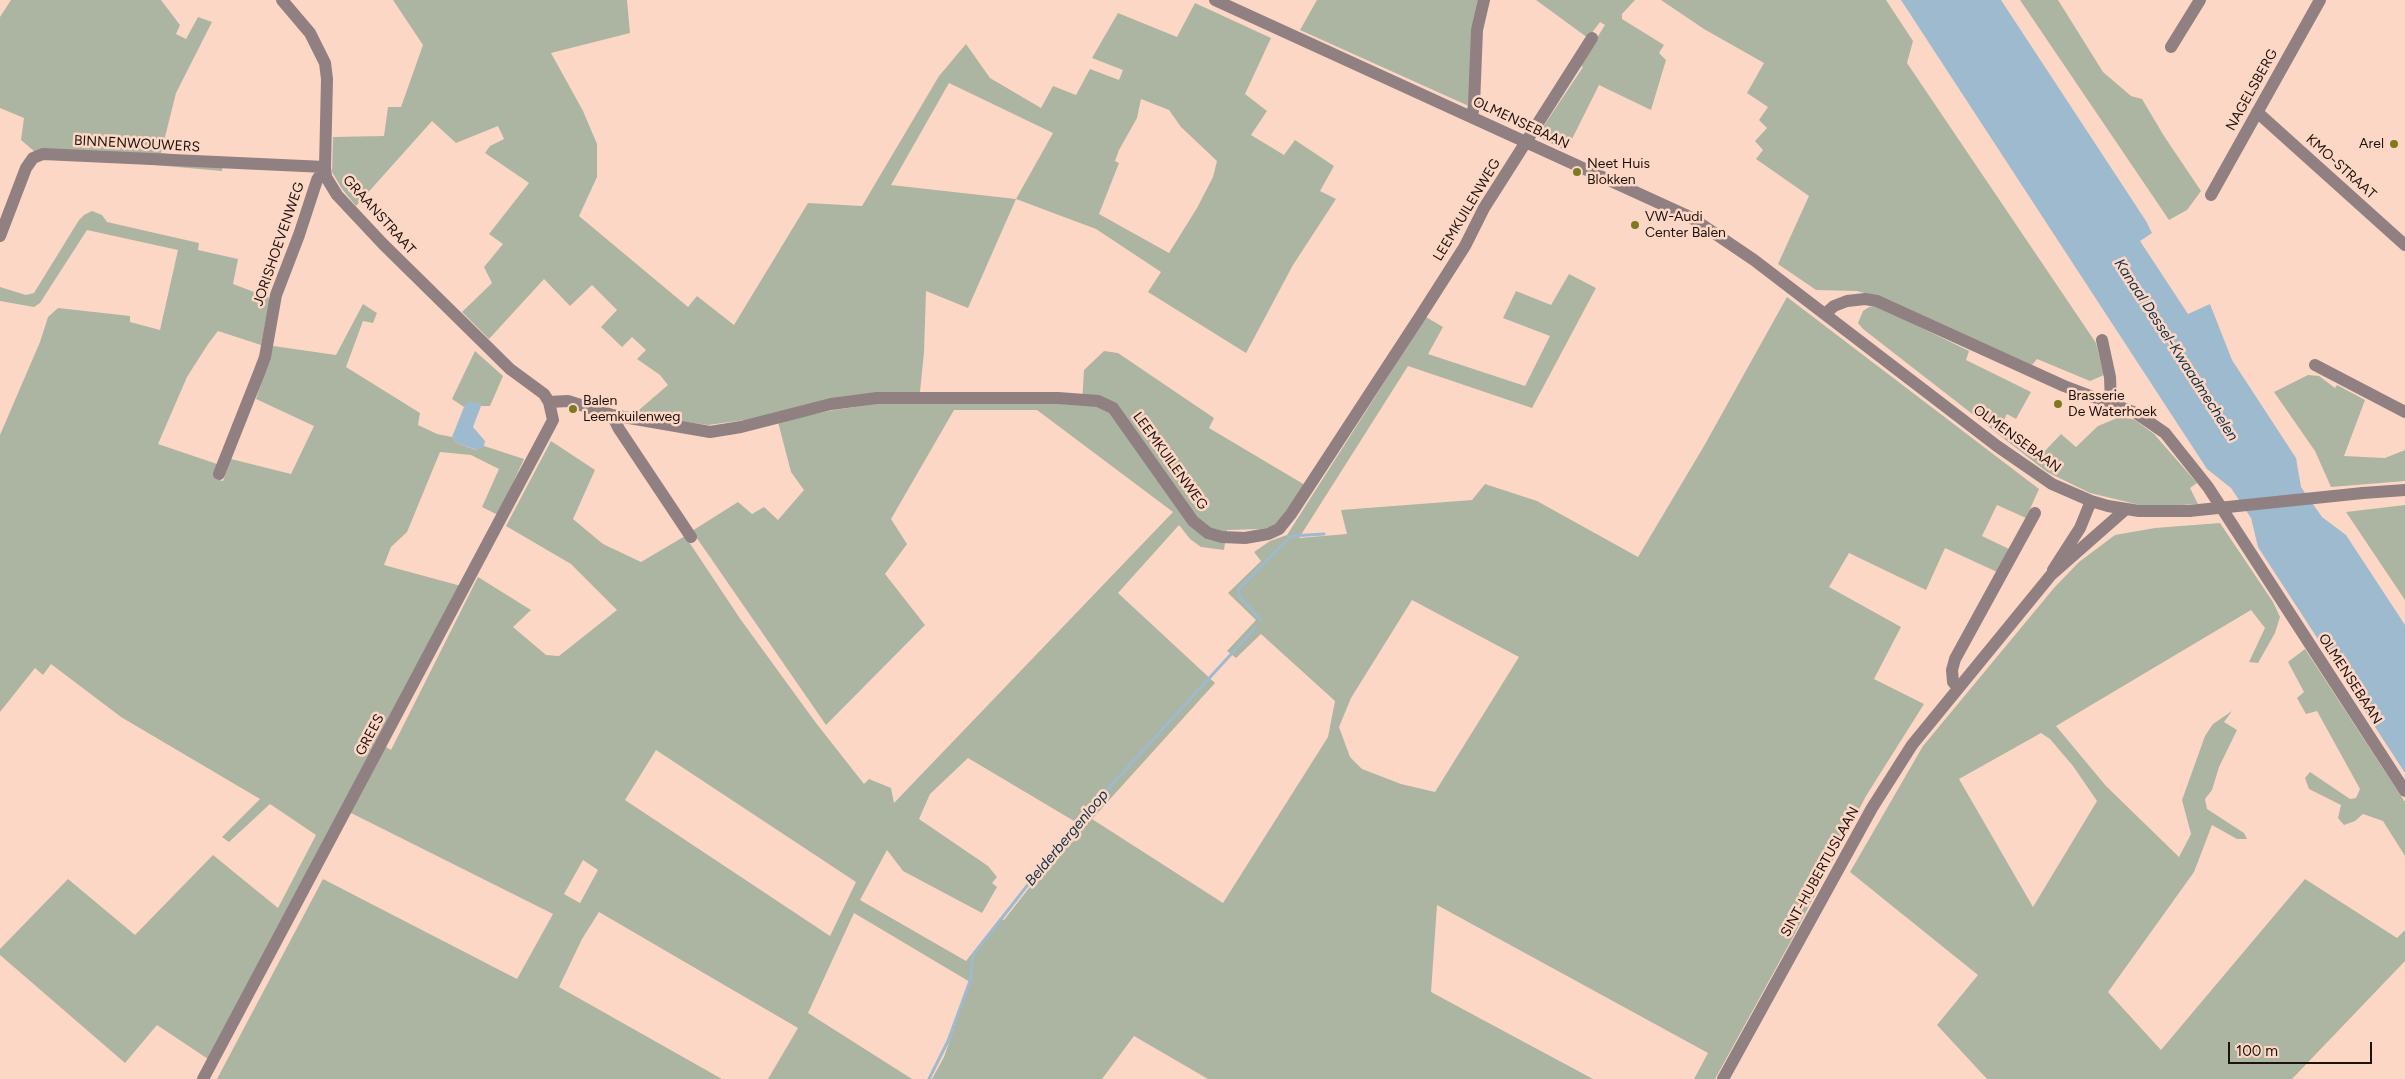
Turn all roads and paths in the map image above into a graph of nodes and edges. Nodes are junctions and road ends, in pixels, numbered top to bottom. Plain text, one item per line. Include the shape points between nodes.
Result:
1 (282, 0) edge
2 (1215, 0) edge
3 (1484, 0) edge
4 (2200, 0) edge
5 (2320, 0) edge
6 (1592, 38) dead end
7 (2171, 47) dead end
8 (2257, 112) junction
9 (1472, 116) junction
10 (1527, 142) junction
11 (325, 167) junction
12 (2211, 195) dead end
13 (0, 236) edge
14 (2405, 245) edge
15 (1825, 314) junction
16 (2102, 340) dead end
17 (2314, 365) dead end
18 (549, 402) junction
19 (2111, 404) junction
20 (2405, 412) edge
21 (612, 415) junction
22 (219, 474) dead end
23 (2405, 490) edge
24 (2091, 501) junction
25 (2126, 509) junction
26 (2035, 514) dead end
27 (691, 537) dead end
28 (2051, 575) junction
29 (1958, 688) junction
30 (2405, 791) edge
31 (203, 1079) edge
32 (1723, 1079) edge

1 - 11 street, GRAANSTRAAT via 310,33 325,63
2 - 9 street, OLMENSEBAAN
3 - 9 street via 1477,30
4 - 7 street
5 - 8 street, NAGELSBERG
6 - 10 street, LEEMKUILENWEG
8 - 12 street, NAGELSBERG
8 - 14 street, KMO-STRAAT
9 - 10 street, OLMENSEBAAN
10 - 15 street, OLMENSEBAAN via 1692,218
10 - 21 street, LEEMKUILENWEG via 1420,318 1291,514 1279,529 1268,534 1245,538 1208,533 1193,521 1113,408 1098,401 877,398 831,404 710,432
11 - 13 street, BINNENWOUWERS via 43,154 33,158 26,168
11 - 18 street, GRAANSTRAAT via 326,177 337,195 383,244 510,369 544,394
11 - 22 street, JORISHOEVENWEG via 317,180 276,295 265,357
15 - 19 street, OLMENSEBAAN via 1834,306 1848,301 1877,301
15 - 24 street, OLMENSEBAAN via 2033,473
16 - 19 street via 2110,377
17 - 20 street
18 - 21 street, LEEMKUILENWEG via 568,401
18 - 31 street, GREES via 552,425
19 - 30 street, OLMENSEBAAN via 2151,422 2189,460
21 - 27 street
23 - 25 street, OLMENSEBAAN, bridge via 2189,511
24 - 25 street, OLMENSEBAAN
24 - 28 street, SINT-HUBERTUSLAAN via 2080,528 2056,562
25 - 28 street, SINT-HUBERTUSLAAN
26 - 29 street via 1955,659 1953,682
28 - 29 street, SINT-HUBERTUSLAAN
29 - 32 street, SINT-HUBERTUSLAAN via 1893,773

